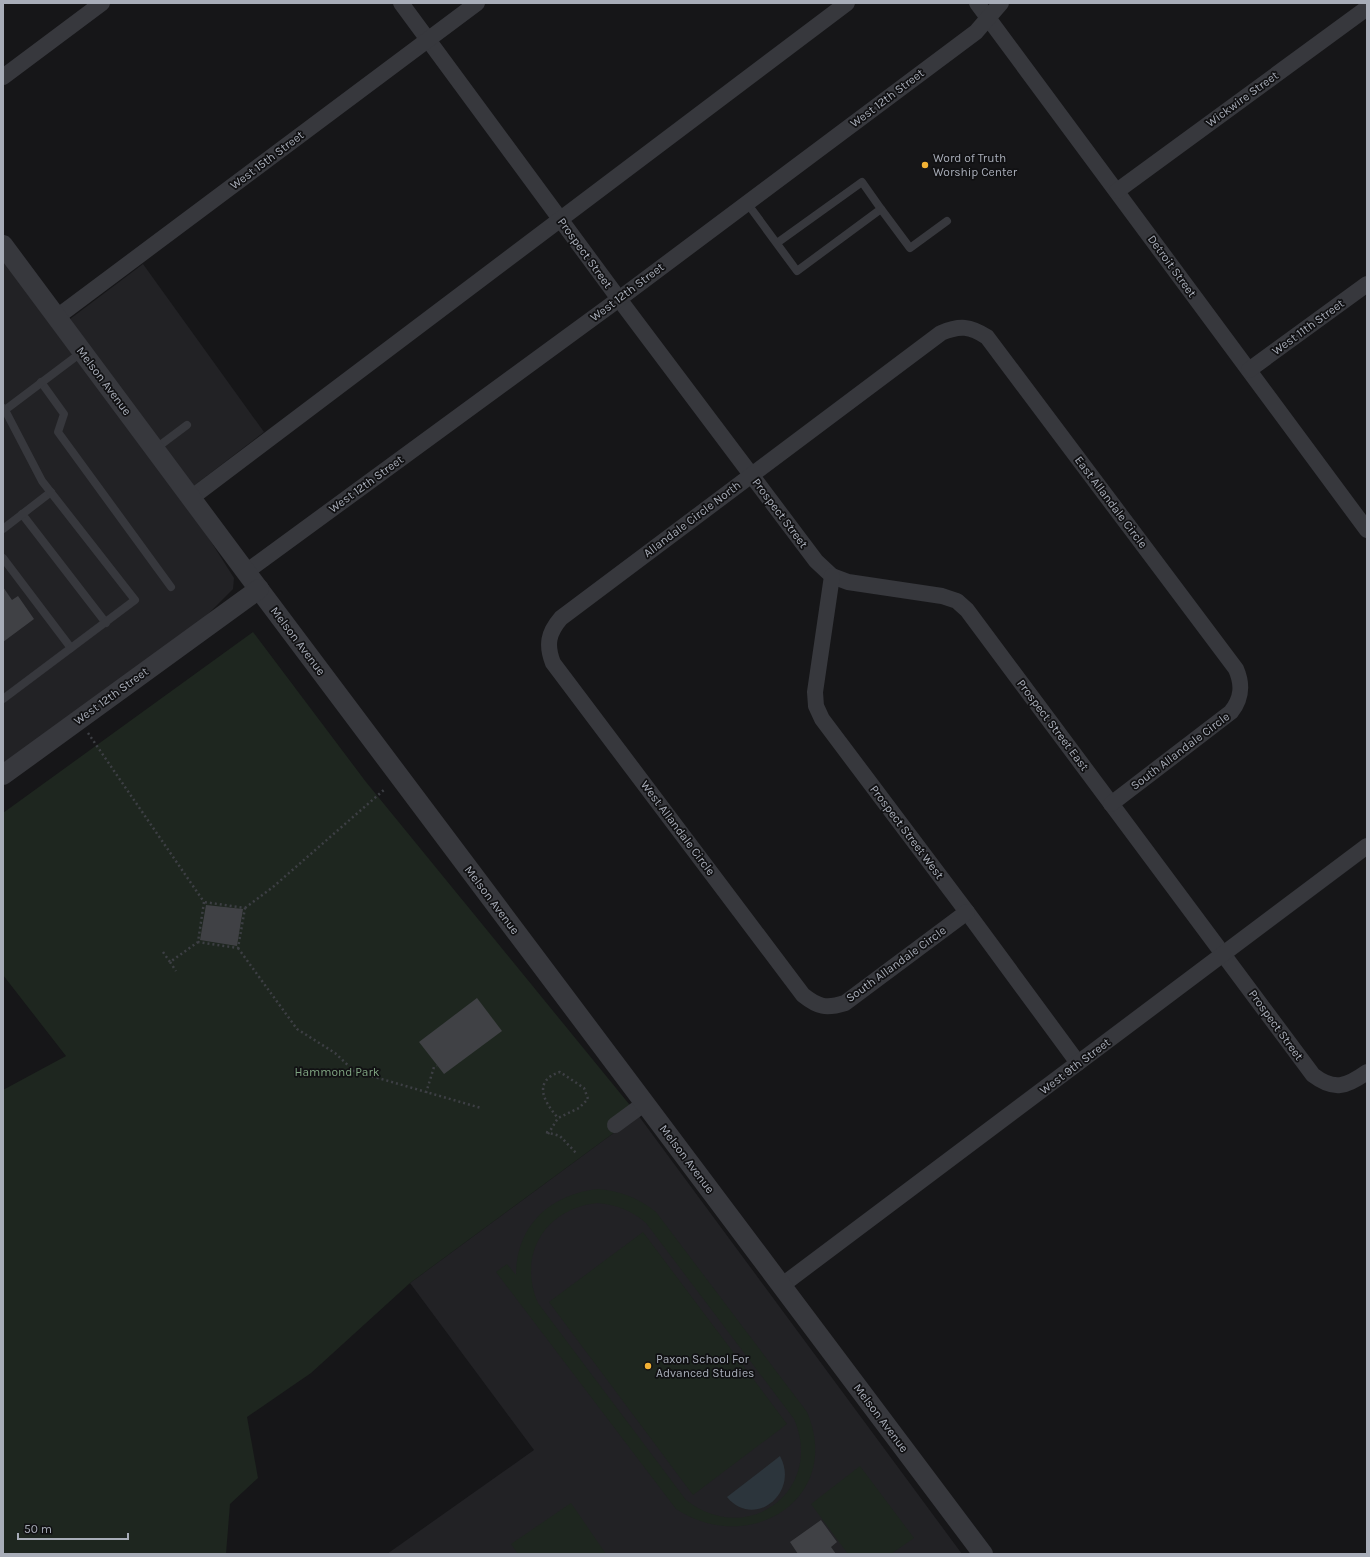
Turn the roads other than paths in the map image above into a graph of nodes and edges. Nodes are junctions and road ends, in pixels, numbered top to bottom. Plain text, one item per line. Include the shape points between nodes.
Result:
1 (102, 3) edge
2 (401, 3) edge
3 (477, 3) edge
4 (847, 3) edge
5 (977, 3) edge
6 (1001, 3) edge
7 (1367, 8) edge
8 (989, 18) junction
9 (429, 39) junction
10 (3, 77) edge
11 (1117, 191) junction
12 (747, 203) junction
13 (881, 209) junction
14 (561, 220) junction
15 (947, 221) dead end
16 (777, 243) junction
17 (3, 245) edge
18 (1367, 284) edge
19 (619, 299) junction
20 (57, 317) junction
21 (964, 327) joint
22 (82, 352) junction
23 (1249, 370) junction
24 (41, 382) junction
25 (4, 409) edge
26 (188, 425) dead end
27 (155, 449) junction
28 (751, 475) junction
29 (51, 492) junction
30 (191, 498) junction
31 (22, 514) junction
32 (3, 529) edge
33 (1367, 530) edge
34 (3, 558) edge
35 (246, 572) junction
36 (832, 576) junction
37 (171, 587) dead end
38 (258, 588) junction
39 (106, 623) junction
40 (548, 640) joint
41 (71, 648) junction
42 (1241, 691) joint
43 (3, 699) edge
44 (3, 775) edge
45 (1111, 804) junction
46 (1367, 846) edge
47 (968, 912) junction
48 (1224, 954) junction
49 (822, 1006) joint
50 (1078, 1063) junction
51 (1367, 1072) edge
52 (645, 1103) junction
53 (615, 1125) dead end
54 (782, 1286) junction
55 (977, 1552) edge

1 - 10 street
2 - 9 street, Prospect Street
3 - 9 street, West 15th Street
4 - 14 street
5 - 8 street, Detroit Street
6 - 8 street, West 12th Street
7 - 11 street, Wickwire Street
8 - 11 street, Detroit Street
8 - 12 street, West 12th Street via 976,32
9 - 14 street, Prospect Street
9 - 20 street, West 15th Street
11 - 23 street, Detroit Street
12 - 16 lane
12 - 19 street, West 12th Street
13 - 15 lane via 910,248
13 - 16 lane via 862,182
13 - 16 lane via 797,271
14 - 19 street, Prospect Street
14 - 30 street
17 - 20 street, Melson Avenue
18 - 23 street, West 11th Street
19 - 28 street, Prospect Street
19 - 35 street, West 12th Street
20 - 22 street, Melson Avenue
21 - 28 street, Allandale Circle North via 952,328 941,333
21 - 42 street, East Allandale Circle via 976,329 987,337 1236,669 1241,680
22 - 24 lane
22 - 27 street, Melson Avenue
23 - 33 street, Detroit Street
24 - 25 lane
24 - 37 lane via 64,414 58,432
25 - 29 lane via 42,482
26 - 27 lane
27 - 30 street, Melson Avenue
28 - 36 street, Prospect Street via 816,561
28 - 40 street, Allandale Circle North via 561,618 553,627
29 - 31 lane
29 - 39 lane via 135,600
30 - 35 street, Melson Avenue
31 - 32 lane
31 - 39 lane
34 - 41 lane
35 - 38 street, Melson Avenue
36 - 45 street, Prospect Street East via 866,586 942,596 957,601 967,610
36 - 47 street, Prospect Street West via 815,692 816,706 822,719
38 - 44 street, West 12th Street
38 - 52 street, Melson Avenue
39 - 41 lane
40 - 49 street, West Allandale Circle via 553,663 597,722 803,995
41 - 43 lane
42 - 45 street, South Allandale Circle via 1239,702 1231,712
45 - 48 street, Prospect Street East
46 - 48 street, West 9th Street
47 - 49 street, South Allandale Circle via 845,1003 832,1007
47 - 50 street, Prospect Street West
48 - 50 street, West 9th Street
48 - 51 street, Prospect Street via 1313,1075 1325,1084 1335,1086 1346,1085
50 - 54 street, West 9th Street
52 - 53 street
52 - 54 street, Melson Avenue
54 - 55 street, Melson Avenue

